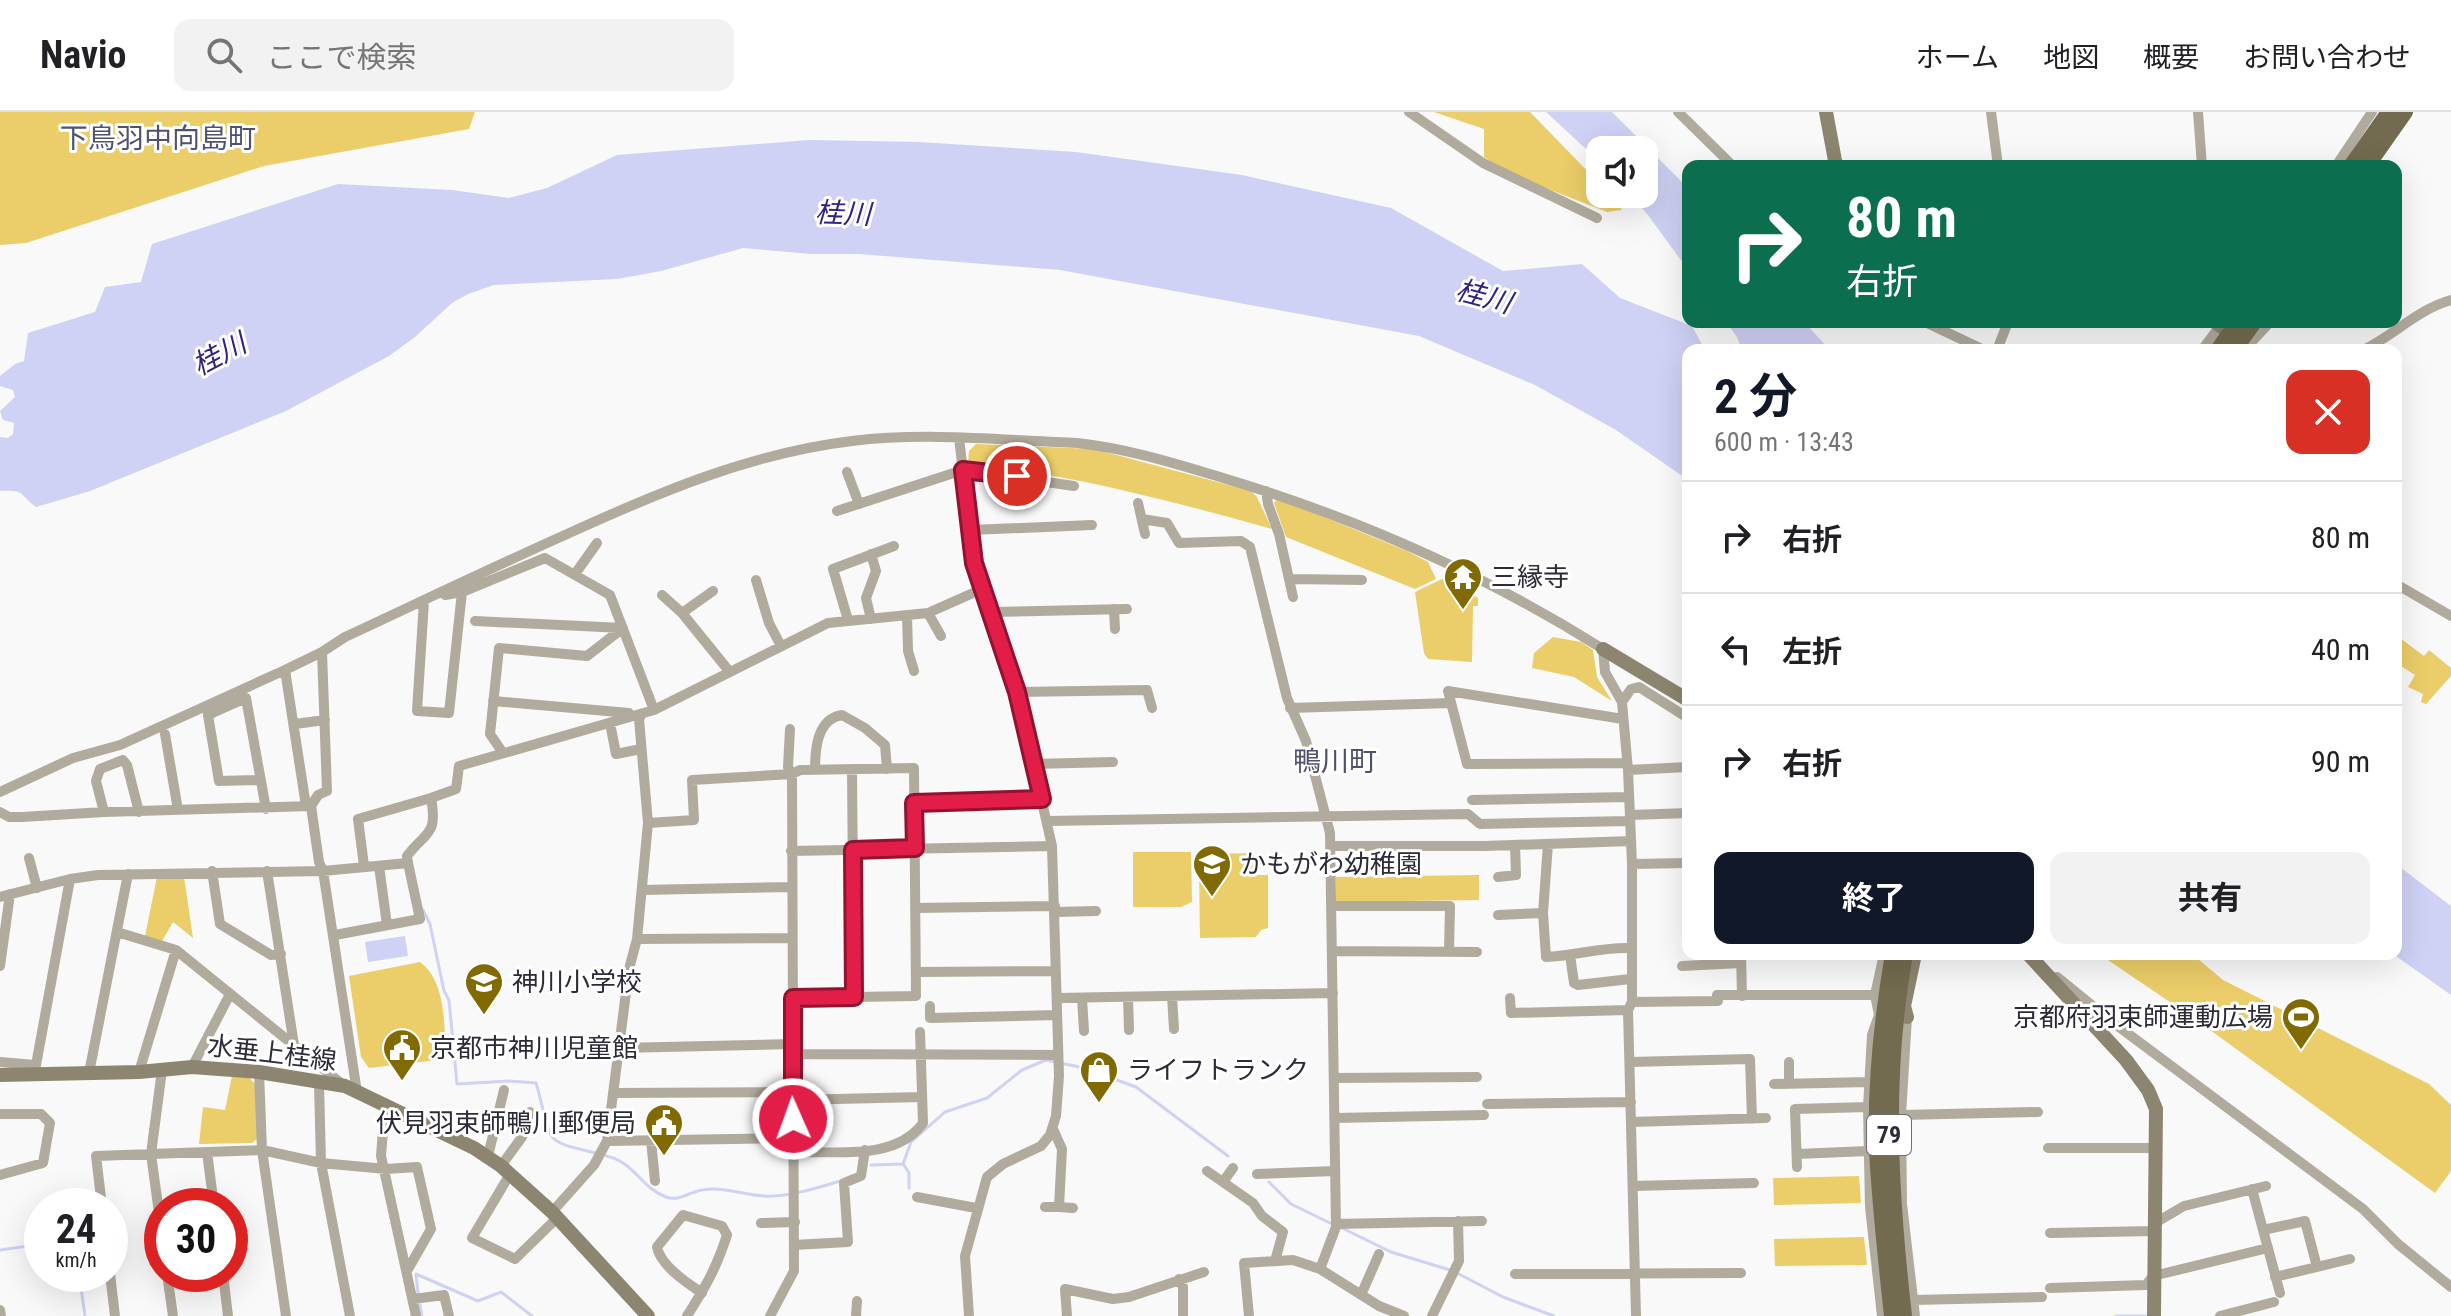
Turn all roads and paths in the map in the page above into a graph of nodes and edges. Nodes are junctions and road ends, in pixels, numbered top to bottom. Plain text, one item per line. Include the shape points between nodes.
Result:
1 (1409, 112) edge
2 (1678, 112) edge
3 (1826, 112) edge
4 (1991, 112) edge
5 (2198, 112) edge
6 (2372, 112) edge
7 (2389, 112) edge
8 (2405, 112) edge
9 (1727, 160) edge
10 (1835, 160) edge
11 (1997, 160) edge
12 (2202, 160) edge
13 (2340, 160) edge
14 (2355, 160) edge
15 (2371, 160) edge
16 (1597, 218) dead end
17 (2451, 300) edge
18 (2402, 327) edge
19 (1938, 328) edge
20 (2224, 328) edge
21 (2264, 328) edge
22 (2401, 328) edge
23 (1971, 344) edge
24 (2238, 344) edge
25 (2246, 344) edge
26 (2377, 344) edge
27 (959, 438) junction
28 (963, 470) junction
29 (847, 472) dead end
30 (1074, 486) dead end
31 (1266, 491) junction
32 (1138, 503) dead end
33 (859, 504) junction
34 (837, 511) dead end
35 (1142, 519) junction
36 (1092, 525) dead end
37 (971, 530) junction
38 (1145, 534) dead end
39 (597, 543) dead end
40 (894, 546) dead end
41 (871, 554) junction
42 (575, 574) junction
43 (1291, 579) junction
44 (756, 580) dead end
45 (1362, 580) dead end
46 (2402, 587) edge
47 (982, 589) junction
48 (713, 591) dead end
49 (462, 592) junction
50 (662, 595) dead end
51 (1293, 597) dead end
52 (424, 601) junction
53 (1114, 609) junction
54 (1127, 609) dead end
55 (991, 612) junction
56 (682, 613) junction
57 (928, 613) junction
58 (907, 615) junction
59 (2451, 616) edge
60 (871, 619) junction
61 (848, 620) junction
62 (475, 621) dead end
63 (623, 628) junction
64 (1115, 629) dead end
65 (941, 636) dead end
66 (781, 646) junction
67 (1603, 649) junction
68 (322, 652) junction
69 (285, 670) junction
70 (729, 671) junction
71 (914, 671) dead end
72 (1017, 692) junction
73 (1682, 696) edge
74 (493, 701) junction
75 (1622, 702) junction
76 (1451, 703) junction
77 (1152, 708) dead end
78 (1290, 708) junction
79 (205, 710) junction
80 (644, 712) junction
81 (1682, 714) edge
82 (1623, 719) junction
83 (325, 720) junction
84 (610, 723) junction
85 (295, 724) junction
86 (790, 729) dead end
87 (165, 734) dead end
88 (641, 749) junction
89 (93, 752) junction
90 (503, 753) junction
91 (1113, 762) dead end
92 (1033, 764) junction
93 (1627, 767) junction
94 (1682, 767) edge
95 (100, 769) junction
96 (887, 769) junction
97 (815, 770) junction
98 (852, 770) junction
99 (792, 774) junction
100 (261, 780) junction
101 (0, 792) edge
102 (1629, 797) junction
103 (431, 798) junction
104 (1042, 799) junction
105 (1472, 800) dead end
106 (914, 803) junction
107 (309, 806) junction
108 (266, 809) junction
109 (178, 810) junction
110 (104, 812) junction
111 (139, 812) junction
112 (1682, 814) edge
113 (1325, 817) junction
114 (2, 818) edge
115 (1630, 818) junction
116 (1047, 821) junction
117 (648, 823) junction
118 (1631, 841) junction
119 (1548, 844) junction
120 (1515, 845) junction
121 (1052, 846) junction
122 (1330, 846) junction
123 (915, 848) junction
124 (853, 850) junction
125 (791, 851) junction
126 (29, 858) dead end
127 (408, 863) junction
128 (1682, 863) edge
129 (1632, 864) junction
130 (364, 866) junction
131 (379, 866) junction
132 (212, 871) junction
133 (267, 871) junction
134 (323, 871) junction
135 (128, 874) junction
136 (1498, 877) dead end
137 (70, 879) junction
138 (792, 887) junction
139 (37, 888) junction
140 (642, 890) junction
141 (3, 894) edge
142 (1332, 906) junction
143 (915, 908) junction
144 (1055, 909) junction
145 (1096, 911) dead end
146 (1543, 913) junction
147 (1498, 915) dead end
148 (387, 925) junction
149 (117, 932) junction
150 (335, 935) junction
151 (792, 938) junction
152 (637, 939) junction
153 (1630, 948) junction
154 (176, 950) junction
155 (1333, 951) junction
156 (1449, 952) junction
157 (1477, 952) dead end
158 (281, 954) junction
159 (1570, 955) junction
160 (1726, 960) edge
161 (1741, 960) edge
162 (1883, 960) edge
163 (1892, 960) edge
164 (1902, 960) edge
165 (1904, 960) edge
166 (1914, 960) edge
167 (2035, 960) edge
168 (2036, 960) edge
169 (0, 966) edge
170 (1682, 966) dead end
171 (1056, 971) junction
172 (916, 972) junction
173 (1630, 979) junction
174 (1333, 993) junction
175 (1875, 995) junction
176 (229, 996) junction
177 (1172, 996) junction
178 (1742, 996) junction
179 (854, 997) junction
180 (1128, 997) junction
181 (793, 998) junction
182 (1057, 998) junction
183 (1082, 998) junction
184 (1510, 998) dead end
185 (930, 1006) dead end
186 (1630, 1006) junction
187 (1057, 1015) junction
188 (1879, 1015) junction
189 (1907, 1017) junction
190 (927, 1026) junction
191 (1174, 1029) dead end
192 (1129, 1030) dead end
193 (1084, 1031) dead end
194 (294, 1045) junction
195 (619, 1048) junction
196 (793, 1049) junction
197 (921, 1055) junction
198 (1058, 1061) junction
199 (0, 1062) edge
200 (1630, 1062) junction
201 (1789, 1062) dead end
202 (192, 1067) junction
203 (35, 1070) junction
204 (162, 1070) junction
205 (139, 1072) junction
206 (259, 1072) junction
207 (89, 1073) junction
208 (0, 1075) edge
209 (1477, 1077) dead end
210 (1334, 1078) junction
211 (1869, 1082) junction
212 (319, 1083) junction
213 (1774, 1084) dead end
214 (1789, 1084) junction
215 (351, 1089) junction
216 (504, 1090) dead end
217 (613, 1093) junction
218 (793, 1096) junction
219 (922, 1097) junction
220 (1631, 1102) junction
221 (385, 1105) junction
222 (1868, 1107) junction
223 (530, 1112) dead end
224 (2038, 1112) dead end
225 (0, 1114) edge
226 (1901, 1115) junction
227 (1335, 1118) junction
228 (1766, 1118) dead end
229 (1752, 1119) junction
230 (1631, 1122) junction
231 (1053, 1129) junction
232 (794, 1138) junction
233 (651, 1140) junction
234 (607, 1141) junction
235 (2048, 1148) dead end
236 (2156, 1148) junction
237 (262, 1150) junction
238 (865, 1150) junction
239 (1868, 1151) junction
240 (207, 1152) junction
241 (794, 1152) junction
242 (151, 1154) junction
243 (1797, 1154) junction
244 (488, 1156) junction
245 (321, 1163) junction
246 (1797, 1167) dead end
247 (1233, 1168) dead end
248 (386, 1169) junction
249 (506, 1170) junction
250 (1207, 1171) dead end
251 (1335, 1171) junction
252 (1257, 1174) dead end
253 (0, 1175) edge
254 (655, 1181) dead end
255 (1223, 1182) junction
256 (1754, 1183) dead end
257 (1633, 1186) junction
258 (2266, 1186) dead end
259 (100, 1188) edge
260 (156, 1188) edge
261 (212, 1188) edge
262 (2252, 1189) junction
263 (917, 1197) dead end
264 (1045, 1207) dead end
265 (1059, 1207) junction
266 (976, 1208) junction
267 (1073, 1208) dead end
268 (554, 1215) junction
269 (1458, 1221) junction
270 (1482, 1221) dead end
271 (795, 1222) junction
272 (761, 1223) dead end
273 (1336, 1224) junction
274 (2155, 1227) junction
275 (2263, 1230) junction
276 (2050, 1233) dead end
277 (794, 1245) junction
278 (2268, 1248) junction
279 (1379, 1254) dead end
280 (2350, 1259) dead end
281 (1275, 1261) junction
282 (2317, 1267) junction
283 (1320, 1269) junction
284 (407, 1271) junction
285 (1204, 1272) dead end
286 (1741, 1273) dead end
287 (1635, 1275) junction
288 (2153, 1276) junction
289 (2275, 1277) junction
290 (1179, 1279) junction
291 (1526, 1287) dead end
292 (2451, 1287) edge
293 (2050, 1288) dead end
294 (112, 1292) edge
295 (170, 1292) edge
296 (225, 1292) edge
297 (702, 1293) junction
298 (1361, 1295) junction
299 (2042, 1297) dead end
300 (413, 1299) junction
301 (1913, 1300) junction
302 (857, 1301) dead end
303 (0, 1310) edge
304 (1378, 1311) edge
305 (1, 1316) edge
306 (115, 1316) edge
307 (173, 1316) edge
308 (228, 1316) edge
309 (286, 1316) edge
310 (350, 1316) edge
311 (416, 1316) edge
312 (449, 1316) edge
313 (648, 1316) edge
314 (687, 1316) edge
315 (770, 1316) edge
316 (856, 1316) edge
317 (969, 1316) edge
318 (1067, 1316) edge
319 (1183, 1316) edge
320 (1249, 1316) edge
321 (1404, 1316) edge
322 (1432, 1316) edge
323 (1636, 1316) edge
324 (1882, 1316) edge
325 (1892, 1316) edge
326 (1904, 1316) edge
327 (1915, 1316) edge
328 (2154, 1316) edge
329 (2220, 1316) edge

1 - 16 street via 1483,163
2 - 9 street
3 - 10 main road
4 - 11 street
5 - 12 street
6 - 13 street
7 - 14 main road
8 - 15 main road
17 - 18 street
19 - 23 street
20 - 24 main road
21 - 25 street
22 - 26 street
27 - 28 street
27 - 31 street via 1099,445
27 - 52 street via 852,441 720,471 613,513
28 - 30 street
28 - 33 street
28 - 37 street
29 - 33 street
31 - 43 street
31 - 67 street via 1333,513 1432,557 1555,618
32 - 35 street
33 - 34 street
35 - 38 street
35 - 78 street via 1167,523 1179,543 1241,541 1250,547
36 - 37 street
37 - 47 street
39 - 42 street
40 - 41 street
41 - 60 street via 876,571 866,598
41 - 61 street via 833,569
42 - 49 street via 545,558
42 - 63 street via 610,595
43 - 45 street
43 - 51 street
44 - 66 street
46 - 59 street
47 - 55 street
47 - 57 street
48 - 56 street
49 - 52 street
49 - 52 street via 449,713 417,711
50 - 56 street
52 - 68 street
53 - 54 street
53 - 55 street
53 - 64 street
55 - 72 street
56 - 70 street
57 - 58 street
57 - 65 street
58 - 60 street
58 - 71 street
60 - 61 street
61 - 66 street via 828,623
62 - 63 street
63 - 74 street via 587,656 499,648
63 - 80 street
66 - 70 street
67 - 73 main road
67 - 75 street via 1605,672
68 - 69 street
68 - 83 street
69 - 79 street
69 - 85 street
70 - 80 street
72 - 77 street via 1147,690
72 - 92 street
74 - 80 street
74 - 90 street via 490,734
75 - 81 street via 1639,687
75 - 82 street
76 - 78 street
76 - 82 street via 1448,691
76 - 93 street via 1467,764
78 - 113 street via 1306,741
79 - 89 street
79 - 100 street via 219,781
79 - 100 street via 246,698
80 - 84 street
80 - 88 street via 639,719
82 - 93 street
83 - 85 street
83 - 107 street via 327,791
84 - 88 street via 616,754
84 - 90 street
85 - 107 street
86 - 99 street
87 - 109 street
88 - 117 street
89 - 95 street
89 - 101 street
90 - 103 street via 459,766 456,789
91 - 92 street
92 - 104 street
93 - 94 street
93 - 102 street
95 - 110 street via 96,781
95 - 111 street via 123,760
96 - 97 street via 885,745 842,715 831,718 822,730 815,746
96 - 98 street
96 - 106 street via 914,768
97 - 98 street
97 - 99 street
98 - 124 street
99 - 117 street via 692,780 694,820
99 - 125 street
100 - 108 street
102 - 105 street
102 - 115 street
103 - 127 street via 431,831 407,856
103 - 130 street via 358,819
104 - 106 street
104 - 116 street
106 - 123 street
107 - 108 street
107 - 134 street
108 - 109 street
109 - 111 street
110 - 111 street
110 - 114 street
112 - 115 street
113 - 115 street via 1468,814 1480,824
113 - 116 street
113 - 122 street
115 - 118 street
116 - 121 street
117 - 140 street
118 - 119 street
118 - 129 street
119 - 120 street
119 - 146 street
120 - 122 street
120 - 136 street via 1516,875
121 - 123 street
121 - 144 street
122 - 142 street
123 - 124 street
123 - 143 street
124 - 125 street
124 - 179 street
125 - 138 street
126 - 139 street
127 - 131 street
127 - 148 street via 420,919
128 - 129 street
129 - 153 street
130 - 131 street
130 - 134 street
131 - 148 street
132 - 133 street
132 - 135 street
132 - 158 street via 220,924 271,955
133 - 134 street
133 - 158 street
134 - 150 street
135 - 137 street
135 - 149 street
137 - 139 street
137 - 203 street
138 - 140 street
138 - 151 street
139 - 141 street
140 - 152 street
141 - 169 street
142 - 155 street
142 - 156 street via 1450,906
143 - 144 street
143 - 172 street
144 - 145 street
144 - 171 street
146 - 147 street
146 - 159 street via 1546,957
148 - 150 street
149 - 154 street
149 - 207 street
150 - 215 street
151 - 152 street
151 - 181 street
152 - 195 street
153 - 159 street
153 - 173 street
154 - 176 street
154 - 205 street
155 - 156 street
155 - 174 street
156 - 157 street
158 - 194 street
159 - 173 street via 1578,985
160 - 170 street
161 - 178 street
162 - 175 street
163 - 325 main road, 79 via 1877,1133
164 - 188 main road
165 - 326 main road, 79 via 1889,1112
166 - 189 main road via 1904,1006
167 - 236 main road via 2148,1090 2156,1109
168 - 292 street via 2363,1209
171 - 172 street
171 - 182 street
172 - 179 street via 916,996
173 - 186 street
174 - 177 street
174 - 210 street
175 - 178 street
175 - 188 street
176 - 194 street
176 - 202 street
177 - 180 street
177 - 191 street
178 - 186 street
179 - 181 street
180 - 183 street
180 - 192 street
181 - 196 street
182 - 183 street
182 - 187 street
183 - 193 street
184 - 186 street via 1511,1013
185 - 190 street
186 - 200 street
187 - 190 street
187 - 198 street
188 - 189 street
188 - 211 street
189 - 226 street
190 - 197 street
194 - 215 street
195 - 196 street
195 - 217 street
196 - 197 street
196 - 218 street
197 - 198 street
197 - 219 street
198 - 231 street
199 - 203 street
200 - 220 street
200 - 229 street via 1750,1059
201 - 214 street
202 - 204 main road, 水垂上桂線
202 - 206 main road, 水垂上桂線
203 - 207 main road, 水垂上桂線
203 - 208 main road, 水垂上桂線
204 - 205 main road, 水垂上桂線
204 - 242 street
205 - 207 main road, 水垂上桂線
206 - 212 main road, 水垂上桂線
206 - 237 street
209 - 210 street
210 - 227 street
211 - 214 street
211 - 222 street
212 - 215 main road, 水垂上桂線
212 - 245 street
213 - 214 street
215 - 221 main road, 水垂上桂線
216 - 244 street
217 - 218 street
217 - 234 street
218 - 219 street
218 - 232 street
219 - 238 street via 923,1123 917,1132 888,1148
220 - 227 street
220 - 230 street
221 - 244 main road, 水垂上桂線
221 - 248 street via 381,1156
222 - 239 street
222 - 243 street via 1795,1109
223 - 249 street
224 - 226 street
225 - 253 street via 41,1114 50,1123 43,1163
226 - 301 street via 1902,1204
227 - 251 street
228 - 229 street
229 - 230 street
230 - 257 street
231 - 265 street via 1062,1149
231 - 266 street via 1041,1146 991,1172
232 - 233 street
232 - 241 street
233 - 234 street
233 - 254 street
234 - 268 street
235 - 236 street
236 - 274 main road
237 - 240 street
237 - 245 street
237 - 309 street
238 - 241 street
238 - 277 street via 861,1176 844,1183 848,1242
239 - 243 street
239 - 324 street
240 - 242 street
240 - 261 street
241 - 271 street
242 - 259 street via 96,1156
242 - 260 street
243 - 246 street
244 - 249 main road, 水垂上桂線
245 - 248 street
245 - 310 street
247 - 255 street
248 - 284 street
248 - 284 street via 417,1167 431,1229
249 - 268 main road, 水垂上桂線
249 - 268 street via 472,1238 515,1259
250 - 255 street
251 - 252 street
251 - 273 street
255 - 281 street via 1283,1232
256 - 257 street
257 - 287 street
258 - 262 street
262 - 274 street via 2184,1206
262 - 275 street
263 - 266 street
264 - 265 street
265 - 267 street
266 - 317 street via 965,1256
268 - 313 main road, 水垂上桂線
269 - 270 street
269 - 273 street
269 - 322 street via 1459,1261
271 - 272 street
271 - 277 street
273 - 283 street
274 - 276 street
274 - 288 main road
275 - 278 street
275 - 282 street via 2305,1221
277 - 315 street via 794,1271
278 - 288 street
278 - 289 street
279 - 298 street
280 - 282 street
281 - 283 street via 1293,1260
281 - 320 street via 1244,1263
282 - 289 street
283 - 298 street
284 - 300 street
285 - 290 street
286 - 287 street
287 - 291 street via 1520,1274
287 - 323 street
288 - 293 street via 2146,1285
288 - 328 main road
289 - 329 street via 2277,1298
290 - 318 street via 1113,1299 1065,1289
290 - 319 street
294 - 306 street
295 - 307 street
296 - 308 street
297 - 297 street via 716,1271 727,1235 722,1226 683,1215 657,1247 658,1254
297 - 314 street
298 - 304 street
299 - 301 street
300 - 311 street
300 - 312 street via 444,1295
301 - 327 street
302 - 316 street
303 - 305 street
304 - 321 street

